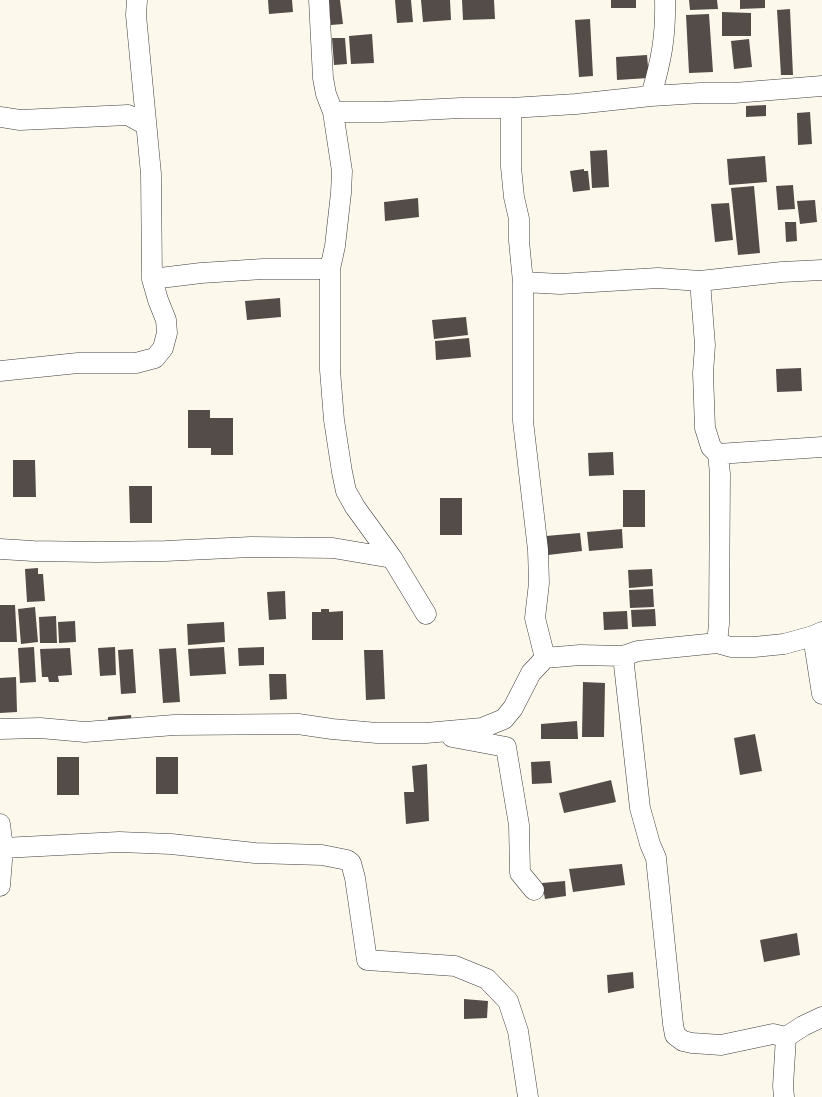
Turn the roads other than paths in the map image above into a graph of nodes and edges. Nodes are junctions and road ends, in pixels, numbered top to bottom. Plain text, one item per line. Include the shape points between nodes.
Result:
1 (137, 0) edge
2 (320, 0) edge
3 (665, 0) edge
4 (822, 86) edge
5 (651, 96) junction
6 (511, 108) junction
7 (333, 112) junction
8 (0, 117) edge
9 (137, 120) junction
10 (330, 269) junction
11 (822, 270) edge
12 (153, 279) junction
13 (700, 281) junction
14 (523, 282) junction
15 (0, 371) edge
16 (822, 447) edge
17 (718, 454) junction
18 (0, 549) edge
19 (392, 558) junction
20 (426, 614) dead end
21 (818, 634) edge
22 (717, 644) junction
23 (623, 656) junction
24 (545, 658) junction
25 (822, 694) edge
26 (0, 729) edge
27 (426, 733) junction
28 (0, 824) edge
29 (3, 848) junction
30 (0, 886) edge
31 (534, 890) dead end
32 (822, 1017) edge
33 (786, 1037) junction
34 (528, 1097) edge
35 (784, 1097) edge

1 - 9 street via 144,99
2 - 7 street via 323,78
3 - 5 street via 661,61
4 - 5 street
5 - 6 street
6 - 7 street
6 - 14 street via 511,167
7 - 10 street via 342,171
8 - 9 street
9 - 12 street via 151,174
10 - 12 street via 263,268
10 - 19 street via 334,420 346,491
11 - 13 street
12 - 15 street via 167,333 155,358 136,363 78,363
13 - 14 street via 658,278 560,284
13 - 17 street via 705,428 711,447
14 - 24 street via 523,421 538,550 535,618
16 - 17 street
17 - 22 street
18 - 19 street via 97,552 333,548
19 - 20 street
21 - 22 street via 784,644 754,647
21 - 25 street
22 - 23 street
23 - 24 street
23 - 33 street via 640,808 656,858 675,1035 683,1041 721,1045 773,1034
24 - 27 street via 504,719 482,728
26 - 27 street via 86,732 174,725 298,724 377,733
27 - 31 street via 506,747 519,825 520,873
28 - 29 street
29 - 30 street
29 - 34 street via 129,842 346,860 351,863 355,878 367,960 455,966 487,979 508,1000 518,1031
32 - 33 street
33 - 35 street

